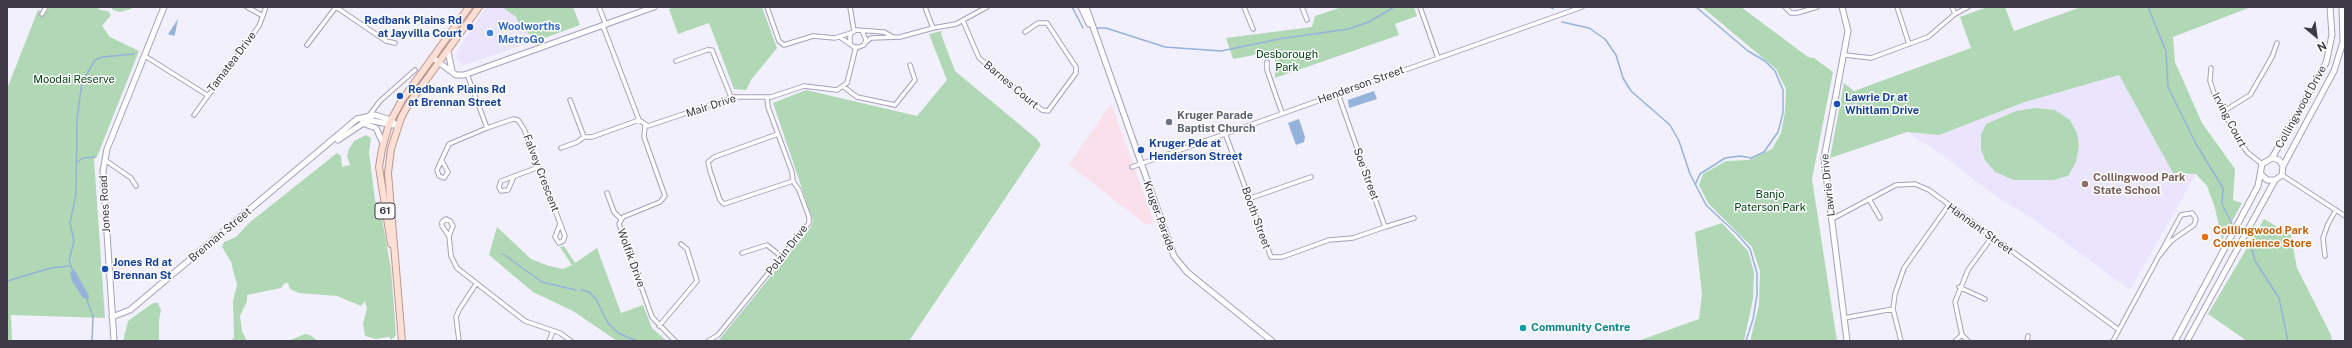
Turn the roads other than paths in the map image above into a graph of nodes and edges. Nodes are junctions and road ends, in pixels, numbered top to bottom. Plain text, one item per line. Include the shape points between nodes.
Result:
1 (46, 7) edge
2 (164, 7) edge
3 (247, 7) edge
4 (266, 7) edge
5 (336, 7) edge
6 (479, 7) edge
7 (599, 7) edge
8 (654, 7) edge
9 (767, 7) edge
10 (850, 7) edge
11 (925, 7) edge
12 (987, 7) edge
13 (1081, 7) edge
14 (1086, 7) edge
15 (1244, 7) edge
16 (1302, 7) edge
17 (1420, 7) edge
18 (1582, 7) edge
19 (1785, 7) edge
20 (1817, 7) edge
21 (1842, 7) edge
22 (1896, 7) edge
23 (1952, 7) edge
24 (1968, 7) edge
25 (2330, 7) edge
26 (2342, 7) edge
27 (468, 8) edge
28 (42, 14) dead end
29 (1955, 14) junction
30 (263, 16) junction
31 (1307, 20) dead end
32 (963, 21) junction
33 (605, 25) junction
34 (933, 28) junction
35 (1252, 29) dead end
36 (862, 31) junction
37 (852, 32) junction
38 (1025, 32) dead end
39 (1093, 32) junction
40 (840, 37) junction
41 (893, 37) junction
42 (866, 42) junction
43 (395, 43) dead end
44 (850, 43) junction
45 (2277, 43) dead end
46 (1909, 44) junction
47 (307, 45) dead end
48 (856, 47) junction
49 (448, 52) junction
50 (1845, 55) junction
51 (145, 56) junction
52 (433, 58) junction
53 (1438, 58) junction
54 (676, 61) dead end
55 (1267, 62) dead end
56 (439, 63) junction
57 (910, 65) dead end
58 (2211, 68) dead end
59 (415, 70) dead end
60 (453, 73) junction
61 (467, 74) junction
62 (844, 87) junction
63 (1338, 94) junction
64 (207, 96) junction
65 (731, 97) junction
66 (767, 97) junction
67 (570, 100) dead end
68 (376, 106) junction
69 (2224, 111) junction
70 (1282, 113) junction
71 (194, 115) dead end
72 (379, 116) junction
73 (368, 117) junction
74 (639, 120) junction
75 (390, 122) junction
76 (362, 123) junction
77 (398, 126) junction
78 (644, 126) junction
79 (486, 128) junction
80 (1225, 133) junction
81 (778, 134) junction
82 (584, 137) junction
83 (383, 143) junction
84 (325, 148) junction
85 (561, 148) dead end
86 (2272, 158) junction
87 (104, 160) junction
88 (442, 161) dead end
89 (1141, 164) junction
90 (2262, 164) junction
91 (2283, 166) junction
92 (539, 167) junction
93 (1132, 167) dead end
94 (2262, 174) junction
95 (2282, 175) junction
96 (514, 176) junction
97 (1312, 177) dead end
98 (2275, 180) junction
99 (793, 181) junction
100 (136, 186) dead end
101 (607, 193) dead end
102 (1248, 199) junction
103 (1869, 199) junction
104 (1948, 206) junction
105 (2336, 210) junction
106 (2345, 216) edge
107 (620, 218) junction
108 (1414, 218) dead end
109 (1880, 218) dead end
110 (1832, 219) junction
111 (560, 224) junction
112 (1385, 227) junction
113 (449, 236) junction
114 (1992, 237) junction
115 (681, 244) dead end
116 (742, 253) dead end
117 (394, 255) junction
118 (2160, 255) junction
119 (2325, 256) dead end
120 (782, 257) junction
121 (476, 284) junction
122 (1959, 287) junction
123 (1985, 299) dead end
124 (1893, 309) junction
125 (112, 317) junction
126 (1844, 318) junction
127 (660, 326) junction
128 (2119, 330) junction
129 (553, 331) junction
130 (1962, 335) junction
131 (2028, 336) dead end
132 (2188, 340) edge
133 (114, 341) edge
134 (402, 341) edge
135 (459, 341) edge
136 (549, 341) edge
137 (571, 341) edge
138 (676, 341) edge
139 (708, 341) edge
140 (1272, 341) edge
141 (1847, 341) edge
142 (1901, 341) edge
143 (1956, 341) edge
144 (1968, 341) edge
145 (2027, 341) edge
146 (2113, 341) edge
147 (2175, 341) edge

1 - 28 street
2 - 51 street, Jones Road
3 - 30 street
4 - 30 street, Tamatea Drive
5 - 43 street via 386,41
5 - 47 street
6 - 49 main road, 61
7 - 33 street
8 - 33 street
9 - 40 street via 782,44 813,36
10 - 37 street
11 - 34 street
12 - 32 street
13 - 39 street, Kruger Parade
14 - 39 street, Kruger Parade
15 - 35 street
16 - 31 street
17 - 53 street
18 - 53 street, Henderson Street
19 - 20 street via 1797,13
21 - 50 street, Lawrie Drive via 1848,31
22 - 46 street
23 - 29 street
24 - 29 street
25 - 86 street, Collingwood Drive via 2332,35 2326,63
26 - 91 street, Collingwood Drive via 2343,42 2334,71
27 - 52 main road, 61
29 - 46 street via 1933,34
30 - 64 street, Tamatea Drive via 259,26
32 - 34 street
32 - 38 street, Barnes Court via 979,58 1042,110 1048,111 1076,73 1076,67 1047,23 1038,23
33 - 61 street
33 - 74 street
34 - 41 street
36 - 37 street
36 - 41 street via 884,32
36 - 42 street via 866,36
37 - 40 street
37 - 44 street
39 - 89 street, Kruger Parade
40 - 44 street
41 - 42 street via 875,38
42 - 48 street
44 - 48 street
45 - 69 street via 2272,57 2250,95
46 - 50 street via 1871,58
48 - 62 street
49 - 56 main road, 61
49 - 60 street
50 - 110 street, Lawrie Drive via 1824,145
51 - 64 street
51 - 87 street, Jones Road
52 - 56 street
52 - 75 main road, 61 via 402,100
53 - 63 street, Henderson Street
54 - 65 street via 712,50
55 - 70 street via 1267,70
56 - 60 street
56 - 77 main road, 61 via 408,105
57 - 62 street via 914,76 913,85 895,105 857,97
58 - 69 street, Irving Court via 2210,81
59 - 68 street, Brennan Street
60 - 61 street
61 - 79 street
62 - 66 street, Mair Drive via 833,91 804,86
63 - 70 street, Henderson Street
63 - 112 street, Soe Street
64 - 71 street, Tamatea Drive
65 - 66 street, Mair Drive
65 - 78 street, Mair Drive via 652,126
66 - 81 street, Polzin Drive
67 - 82 street
68 - 72 street
68 - 73 street, Brennan Street
69 - 90 street, Irving Court via 2239,141 2248,153
70 - 80 street, Henderson Street
72 - 73 street
72 - 75 street
73 - 75 street
73 - 76 street, Brennan Street
73 - 84 street, Brennan Street via 357,119
74 - 78 street
74 - 82 street via 592,138
75 - 77 street
75 - 83 main road, 61
76 - 83 street via 376,128
76 - 84 street, Brennan Street
77 - 117 main road, 61 via 391,149 388,173
78 - 107 street, Wolfik Drive via 644,137 665,196 660,202
79 - 88 street, Falvey Crescent via 449,144
79 - 92 street, Falvey Crescent via 512,119 522,123
80 - 89 street, Henderson Street
80 - 102 street, Booth Street
81 - 99 street, Polzin Drive
81 - 99 street via 714,157 708,162 710,171 720,200 724,204 731,204
82 - 85 street
83 - 117 main road, 61 via 380,174 388,233
84 - 125 street, Brennan Street via 130,310
86 - 90 street, Collingwood Drive
86 - 91 street, Collingwood Drive via 2279,160
87 - 100 street via 131,178
87 - 125 street, Jones Road via 102,183
89 - 93 street, Henderson Street
89 - 140 street, Kruger Parade via 1178,263
90 - 94 street
91 - 95 street, Collingwood Drive
92 - 96 street
92 - 111 street, Falvey Crescent
94 - 98 street via 2267,180
94 - 147 street via 2252,198
95 - 98 street
95 - 105 street
96 - 96 street via 508,190 501,191 501,181
97 - 102 street
98 - 132 street
99 - 120 street, Polzin Drive via 799,190 809,223
101 - 107 street via 614,212
102 - 112 street, Booth Street via 1268,251 1274,258 1282,258 1330,240 1357,237
103 - 104 street, Hannant Street via 1896,184 1915,184 1929,190
103 - 109 street
103 - 110 street, Hannant Street
104 - 114 street, Hannant Street
104 - 124 street via 1904,268
105 - 106 street
105 - 119 street via 2323,238
107 - 127 street, Wolfik Drive via 619,224 627,249 652,317
108 - 112 street
110 - 126 street, Lawrie Drive
111 - 111 street, Falvey Crescent via 565,238 559,243 554,237
113 - 113 street via 442,226 446,219 453,226
113 - 121 street via 453,263
114 - 122 street
114 - 128 street, Hannant Street
115 - 127 street via 687,249 697,281
116 - 120 street via 767,245
117 - 134 main road, 61
118 - 118 street via 2181,215 2189,212 2194,215 2194,225 2171,241
118 - 128 street
120 - 139 street, Polzin Drive via 718,335
121 - 129 street via 525,321
121 - 135 street via 458,310 456,317
122 - 123 street
122 - 130 street via 1955,302
124 - 126 street
124 - 142 street
125 - 133 street, Jones Road
126 - 141 street, Lawrie Drive
127 - 138 street, Wolfik Drive
128 - 146 street
129 - 136 street
129 - 137 street
130 - 143 street
130 - 144 street
131 - 145 street

